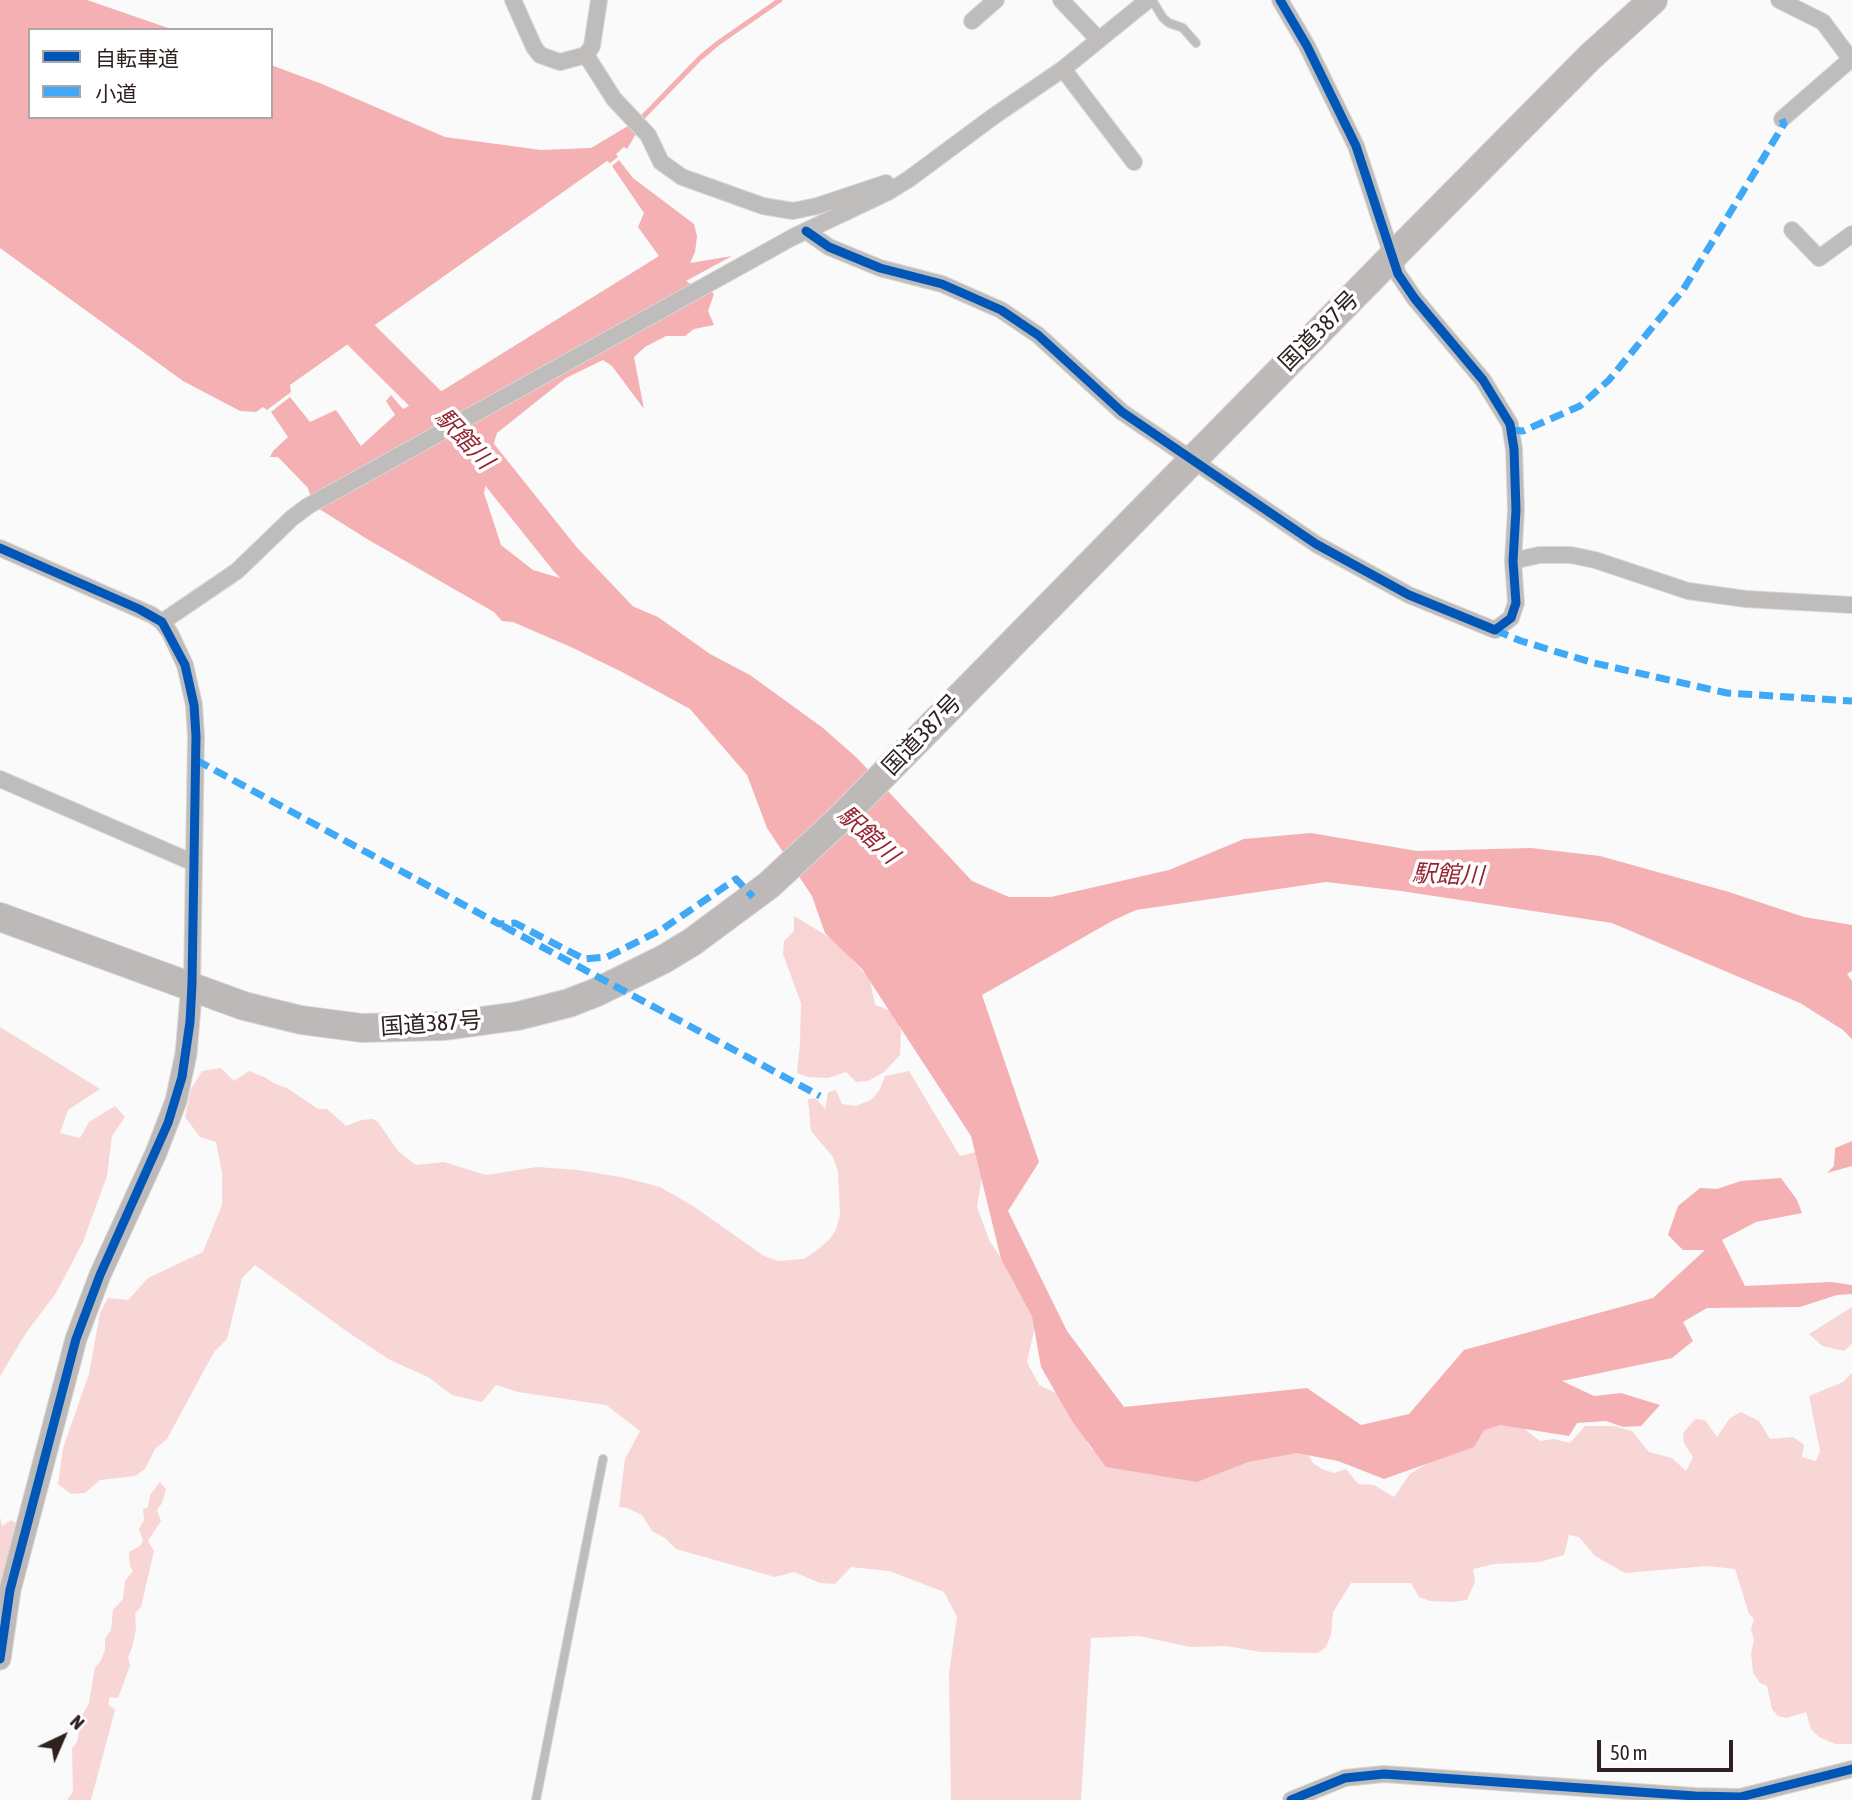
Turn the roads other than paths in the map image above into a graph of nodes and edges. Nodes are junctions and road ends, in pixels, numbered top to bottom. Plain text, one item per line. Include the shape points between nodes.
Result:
1 (513, 0) edge
2 (599, 0) edge
3 (996, 0) edge
4 (1061, 0) edge
5 (1150, 0) edge
6 (1280, 0) edge
7 (1653, 0) edge
8 (1779, 0) edge
9 (972, 21) dead end
10 (1099, 40) junction
11 (1196, 43) dead end
12 (586, 55) junction
13 (1851, 60) edge
14 (1063, 69) junction
15 (1782, 119) dead end
16 (1134, 162) dead end
17 (916, 174) junction
18 (1791, 230) dead end
19 (800, 234) junction
20 (1852, 234) edge
21 (1392, 257) junction
22 (1189, 463) junction
23 (0, 548) edge
24 (1513, 561) junction
25 (1852, 605) edge
26 (162, 622) junction
27 (0, 779) edge
28 (194, 863) junction
29 (0, 917) edge
30 (192, 986) junction
31 (603, 1459) dead end
32 (0, 1659) edge
33 (1852, 1769) edge
34 (1741, 1798) edge
35 (536, 1800) edge
36 (1291, 1800) edge

1 - 12 street via 540,55 559,62
2 - 12 street via 592,46
3 - 9 street
4 - 10 street
5 - 10 street
5 - 11 lane via 1163,18 1183,28
6 - 21 street via 1343,116
7 - 21 highway, 国道387号 via 1590,57
8 - 13 street via 1823,22
10 - 14 street
12 - 17 street via 614,99 648,135 661,162 693,181 763,206 793,211
13 - 15 street
14 - 16 street
14 - 17 street
17 - 19 street
18 - 20 street via 1819,258
19 - 22 street via 880,268 942,284 1001,310 1038,334 1122,412
19 - 26 street via 308,506 237,571
21 - 22 highway, 国道387号
21 - 24 street via 1405,286 1483,380 1510,424 1516,510
22 - 24 street via 1344,561 1409,595 1495,630 1514,613
22 - 30 highway, 国道387号 via 860,799 769,885 691,942 631,976 569,1003 518,1016 445,1026 362,1028 274,1014
23 - 26 street
24 - 25 street via 1571,555 1688,591
26 - 28 street via 186,665 194,705
27 - 28 street
28 - 30 street
29 - 30 highway, 国道387号
30 - 32 street via 176,1101 76,1339 10,1590
31 - 35 lane
33 - 34 street
34 - 36 street via 1384,1774 1345,1778

